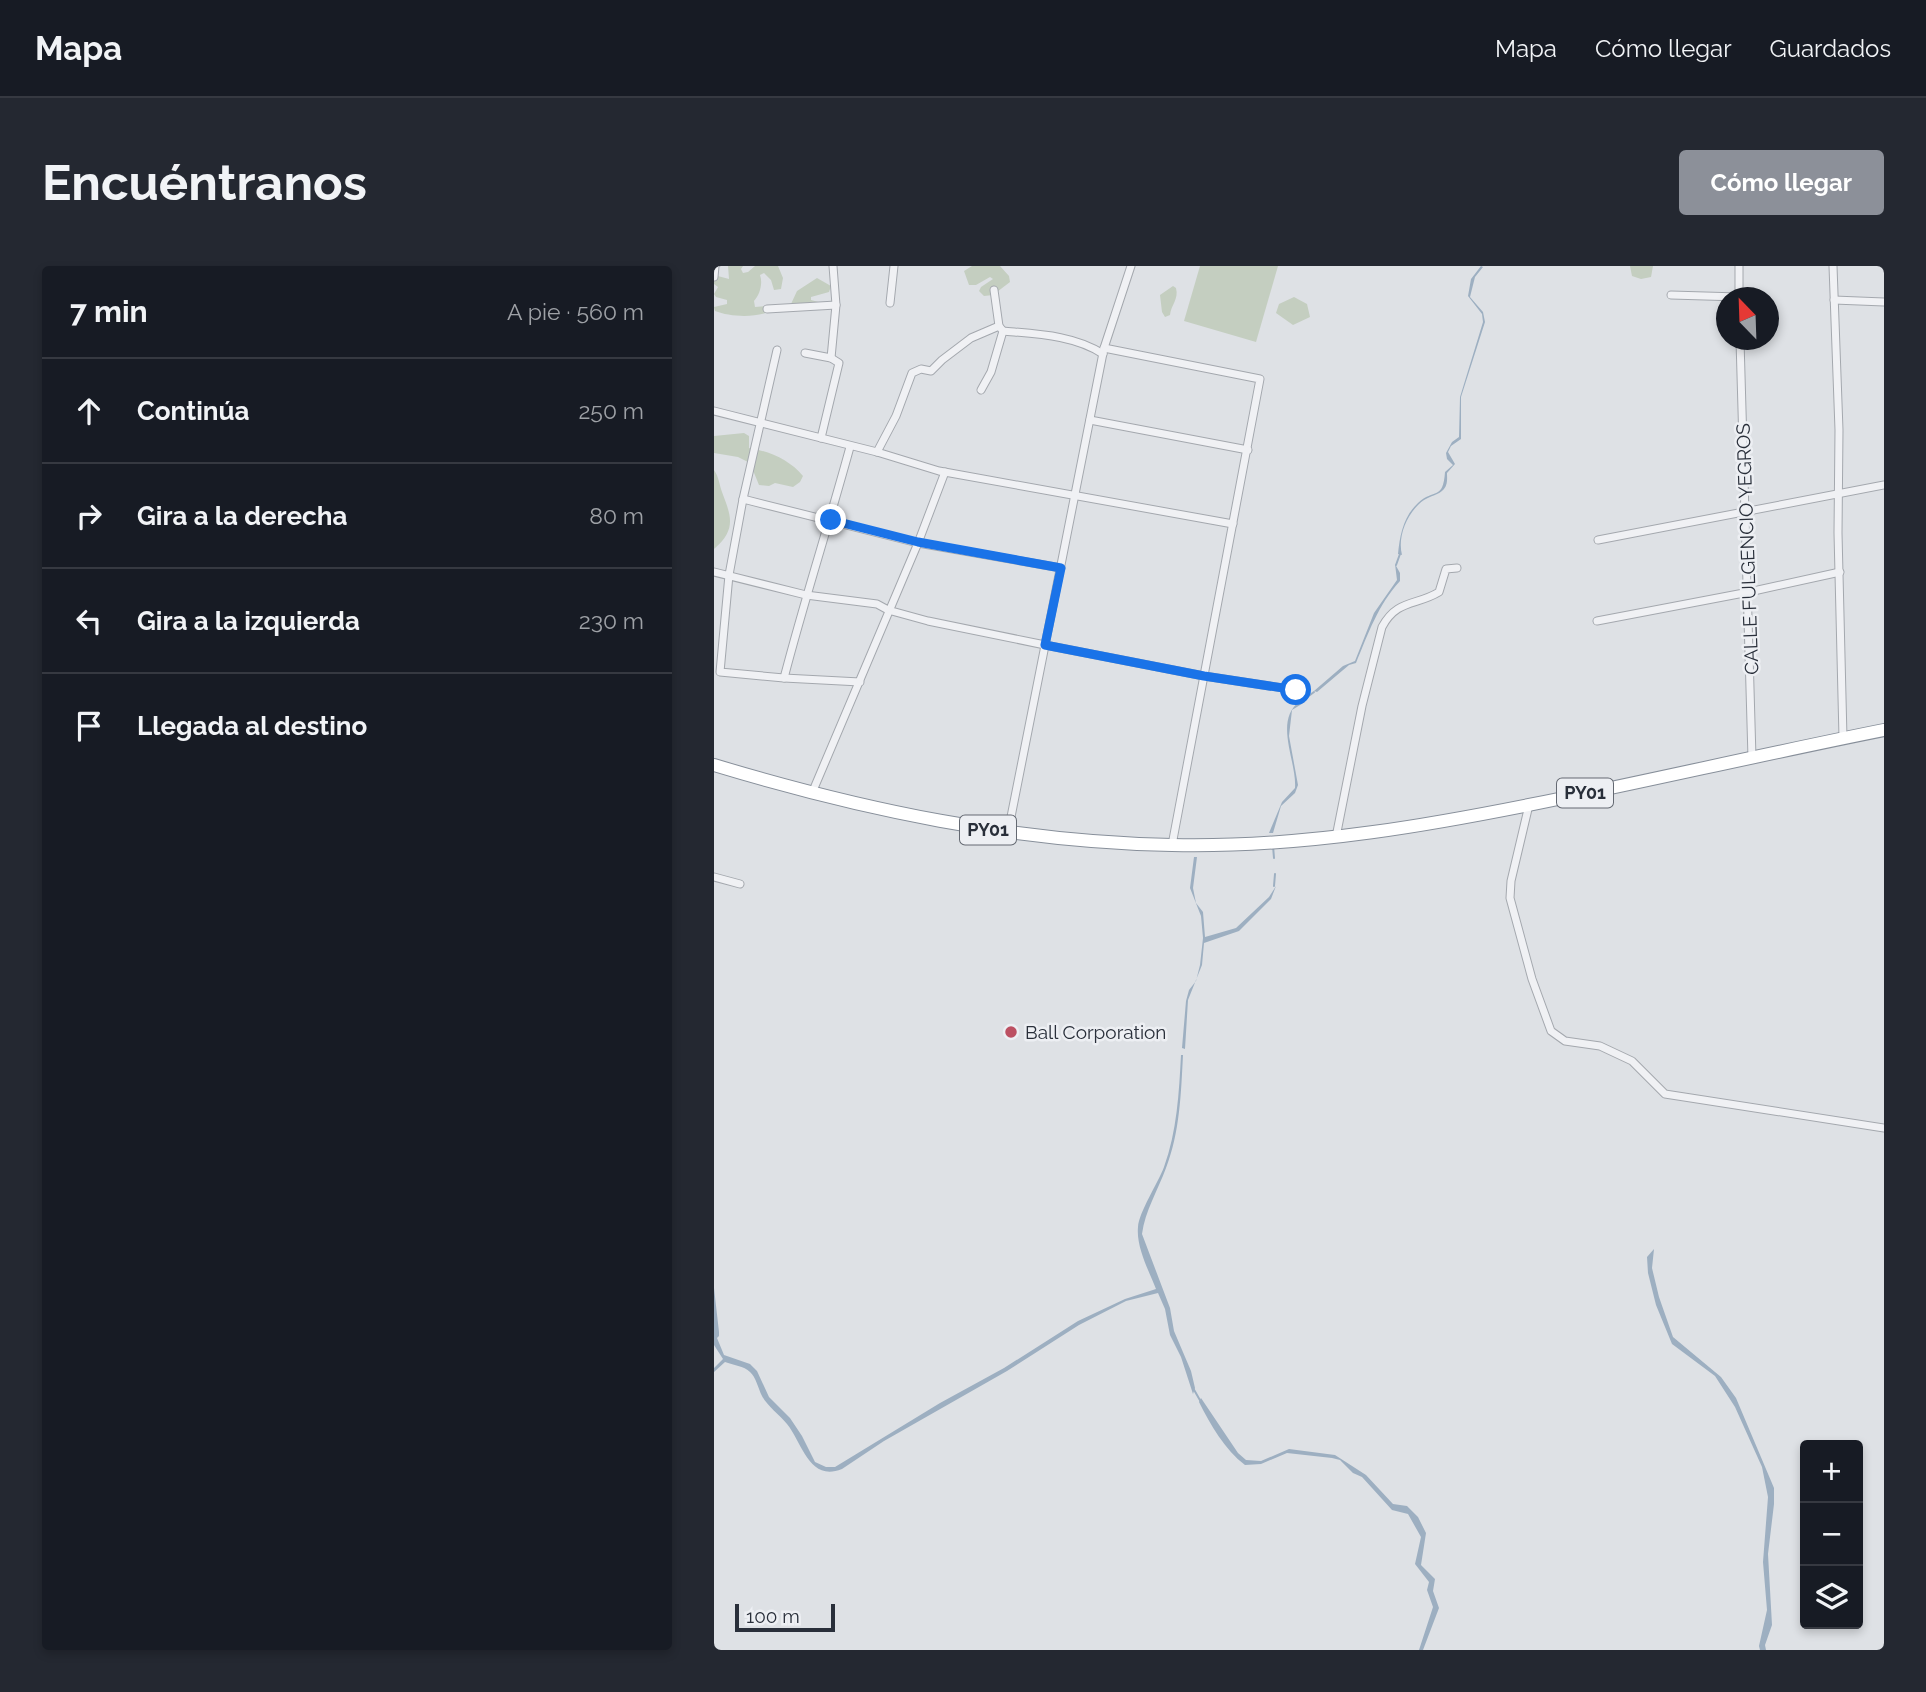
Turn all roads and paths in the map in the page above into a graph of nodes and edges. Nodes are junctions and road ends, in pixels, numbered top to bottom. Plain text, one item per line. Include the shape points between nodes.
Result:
1 (715, 266) edge
2 (833, 266) edge
3 (894, 266) edge
4 (1130, 266) edge
5 (1739, 266) edge
6 (1833, 266) edge
7 (714, 276) edge
8 (1739, 287) edge
9 (994, 290) dead end
10 (1671, 295) dead end
11 (1716, 296) edge
12 (1834, 300) junction
13 (1884, 302) edge
14 (890, 303) dead end
15 (836, 305) junction
16 (768, 309) dead end
17 (1001, 328) junction
18 (777, 350) dead end
19 (1740, 350) edge
20 (1104, 351) junction
21 (805, 353) dead end
22 (831, 358) junction
23 (981, 390) dead end
24 (714, 411) edge
25 (1090, 420) junction
26 (760, 423) junction
27 (821, 438) junction
28 (850, 447) junction
29 (1248, 450) junction
30 (877, 452) junction
31 (945, 472) junction
32 (1884, 485) edge
33 (1840, 495) junction
34 (1076, 496) junction
35 (743, 499) junction
36 (1745, 512) junction
37 (831, 520) junction
38 (1233, 524) junction
39 (1598, 540) dead end
40 (918, 542) junction
41 (1061, 568) junction
42 (1457, 568) dead end
43 (714, 572) edge
44 (1840, 572) junction
45 (729, 575) junction
46 (1749, 592) junction
47 (806, 595) junction
48 (888, 610) junction
49 (1597, 621) dead end
50 (1045, 645) junction
51 (1204, 676) junction
52 (784, 678) junction
53 (860, 682) junction
54 (1296, 690) dead end
55 (1884, 730) edge
56 (1843, 738) junction
57 (1752, 758) junction
58 (714, 765) edge
59 (812, 793) junction
60 (1529, 805) junction
61 (1008, 833) junction
62 (1336, 837) junction
63 (1172, 845) junction
64 (714, 877) edge
65 (740, 884) dead end
66 (1884, 1128) edge

1 - 7 street
2 - 15 street
3 - 14 street
4 - 20 street
5 - 8 street
6 - 12 street
9 - 17 street
10 - 11 street
12 - 13 street
12 - 33 street
15 - 16 street
15 - 22 street
17 - 20 street
17 - 23 street via 991,372
17 - 30 street via 971,338 931,371 912,373
18 - 26 street
19 - 36 street, CALLE FULGENCIO YEGROS
20 - 25 street
20 - 29 street via 1260,379
21 - 22 street
22 - 27 street via 839,363
24 - 26 street
25 - 29 street
25 - 34 street
26 - 27 street
26 - 35 street
27 - 28 street
28 - 30 street
28 - 37 street
29 - 38 street
30 - 31 street
31 - 34 street
31 - 40 street
32 - 33 street
33 - 36 street
33 - 44 street
34 - 38 street
34 - 41 street
35 - 37 street
35 - 45 street
36 - 39 street
36 - 46 street, CALLE FULGENCIO YEGROS
37 - 40 street
37 - 47 street
38 - 51 street
40 - 41 street
40 - 48 street
41 - 50 street
42 - 62 street via 1446,569 1439,592 1398,607 1382,626
43 - 45 street
44 - 46 street
44 - 56 street
45 - 47 street
45 - 52 street via 720,672
46 - 49 street
46 - 57 street, CALLE FULGENCIO YEGROS
47 - 48 street
47 - 52 street
48 - 50 street
48 - 53 street
50 - 51 street
50 - 61 street
51 - 54 street
51 - 63 street
52 - 53 street
53 - 59 street
55 - 56 highway, PY01
56 - 57 highway, PY01
57 - 60 highway, PY01
58 - 59 highway, PY01
59 - 61 highway, PY01 via 890,813
60 - 62 highway, PY01
60 - 66 street via 1510,898 1551,1031 1564,1041 1601,1046 1632,1061 1665,1094
61 - 63 highway, PY01
62 - 63 highway, PY01
64 - 65 street

